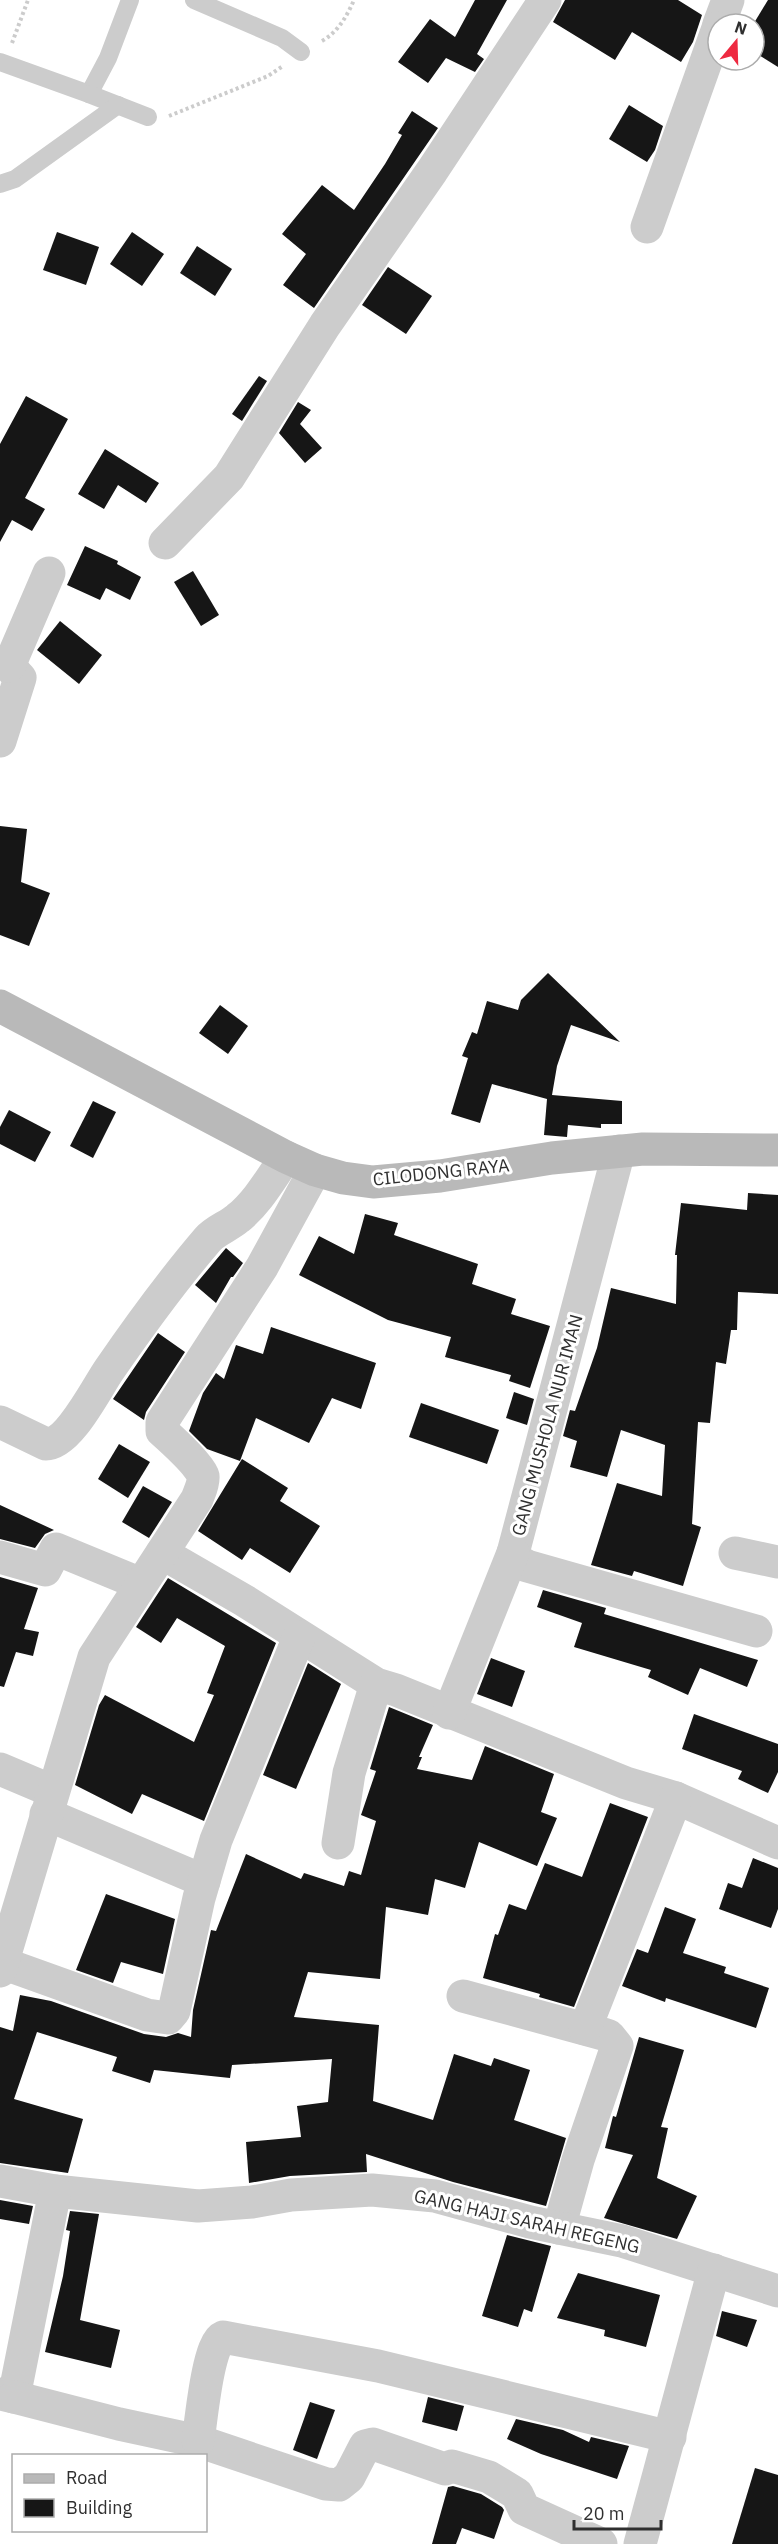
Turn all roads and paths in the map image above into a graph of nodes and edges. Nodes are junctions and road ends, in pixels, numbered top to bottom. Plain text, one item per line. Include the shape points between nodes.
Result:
1 (28, 0) edge
2 (130, 0) edge
3 (194, 0) edge
4 (354, 0) edge
5 (545, 0) edge
6 (302, 52) junction
7 (706, 62) edge
8 (2, 63) edge
9 (89, 94) junction
10 (118, 105) junction
11 (148, 117) joint
12 (0, 184) edge
13 (646, 227) dead end
14 (165, 543) dead end
15 (49, 573) dead end
16 (4, 664) edge
17 (0, 741) edge
18 (0, 1006) edge
19 (778, 1150) edge
20 (619, 1151) junction
21 (278, 1153) junction
22 (315, 1170) junction
23 (0, 1422) edge
24 (162, 1553) junction
25 (513, 1553) junction
26 (735, 1553) dead end
27 (0, 1557) edge
28 (778, 1562) edge
29 (141, 1584) junction
30 (756, 1630) dead end
31 (299, 1637) junction
32 (376, 1684) junction
33 (449, 1713) junction
34 (0, 1769) edge
35 (676, 1798) junction
36 (49, 1803) junction
37 (778, 1843) edge
38 (338, 1844) dead end
39 (204, 1881) junction
40 (1, 1967) edge
41 (463, 1996) dead end
42 (585, 2029) junction
43 (0, 2181) edge
44 (55, 2191) junction
45 (559, 2228) junction
46 (714, 2270) junction
47 (778, 2291) edge
48 (7, 2395) edge
49 (670, 2437) junction
50 (198, 2441) junction
51 (557, 2534) edge
52 (601, 2544) edge
53 (640, 2544) edge

1 - 8 path
2 - 9 lane via 108,58
3 - 6 lane via 282,38
4 - 6 path via 331,35
5 - 14 street via 325,325 229,477
6 - 11 path via 268,76 163,118
7 - 13 street
8 - 9 lane
9 - 10 lane
10 - 11 lane
10 - 12 lane via 15,178
15 - 16 street
16 - 17 street via 20,678
18 - 21 street, CILODONG RAYA
19 - 20 street, CILODONG RAYA
20 - 22 street, CILODONG RAYA via 374,1182
20 - 25 street, GANG MUSHOLA NUR IMAN
21 - 22 street, CILODONG RAYA
21 - 23 street via 255,1200 211,1237 154,1306 70,1431 53,1444 46,1444
22 - 24 street via 262,1267 162,1422 162,1431 203,1475 197,1499
24 - 29 street
24 - 31 street
25 - 30 street, GANG MUSHOLA NUR IMAN via 516,1560 527,1566
25 - 33 street
26 - 28 street
27 - 29 street via 45,1570 56,1549
29 - 36 street via 94,1657
31 - 32 street
31 - 39 street via 216,1840
32 - 33 street
32 - 38 street via 349,1773
33 - 35 street via 626,1783
34 - 36 street
35 - 37 street
35 - 42 street
36 - 39 street
36 - 40 street
39 - 40 street via 174,2011 168,2019
41 - 42 street
42 - 45 street via 609,2036 617,2046
43 - 44 street, GANG HAJI SARAH REGENG
44 - 45 street, GANG HAJI SARAH REGENG via 198,2206 372,2190 435,2196
44 - 48 street
45 - 46 street, GANG HAJI SARAH REGENG via 622,2241
46 - 47 street, GANG HAJI SARAH REGENG
46 - 49 street
48 - 50 street
49 - 50 street via 378,2366 223,2337 211,2359
49 - 53 street
50 - 51 street via 339,2486 349,2477 365,2446 373,2444 445,2469 452,2466 489,2477 517,2494 524,2509
51 - 52 street

